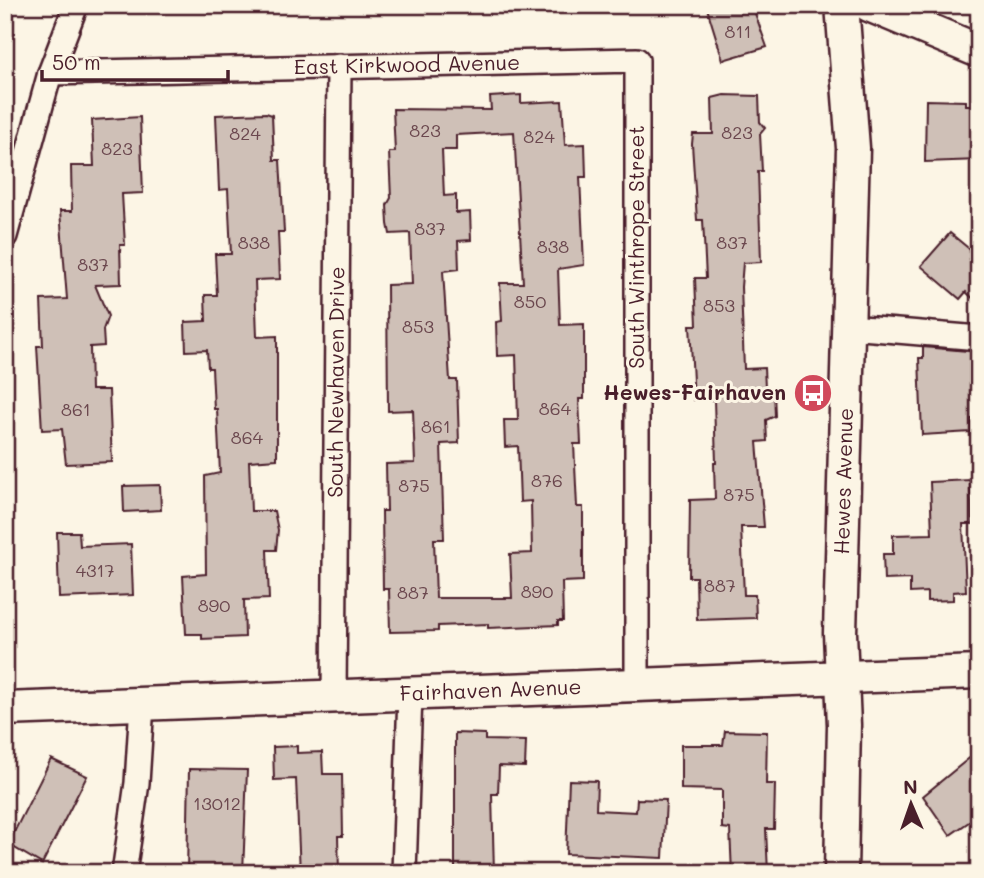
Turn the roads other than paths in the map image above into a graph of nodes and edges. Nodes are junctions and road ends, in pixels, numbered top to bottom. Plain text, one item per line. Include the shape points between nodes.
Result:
1 (76, 5) edge
2 (842, 5) edge
3 (869, 5) edge
4 (979, 51) edge
5 (637, 60) joint
6 (339, 66) junction
7 (50, 73) junction
8 (5, 236) edge
9 (850, 327) junction
10 (979, 338) edge
11 (979, 672) edge
12 (841, 677) junction
13 (637, 686) junction
14 (410, 694) junction
15 (334, 697) junction
16 (142, 704) junction
17 (5, 709) edge
18 (124, 873) edge
19 (404, 873) edge
20 (841, 873) edge

1 - 7 street
2 - 9 main road, Hewes Avenue via 853,148
3 - 4 main road
5 - 6 street, East Kirkwood Avenue
5 - 13 street, South Winthrope Street
6 - 7 street, East Kirkwood Avenue
6 - 15 street, South Newhaven Drive
7 - 8 street
9 - 10 street
9 - 12 main road, Hewes Avenue
11 - 12 main road, Fairhaven Avenue
12 - 13 main road, Fairhaven Avenue
12 - 20 main road, Hewes Avenue
13 - 14 main road, Fairhaven Avenue
14 - 15 main road, Fairhaven Avenue
14 - 19 street
15 - 16 main road, Fairhaven Avenue
16 - 17 main road, Fairhaven Avenue
16 - 18 street

